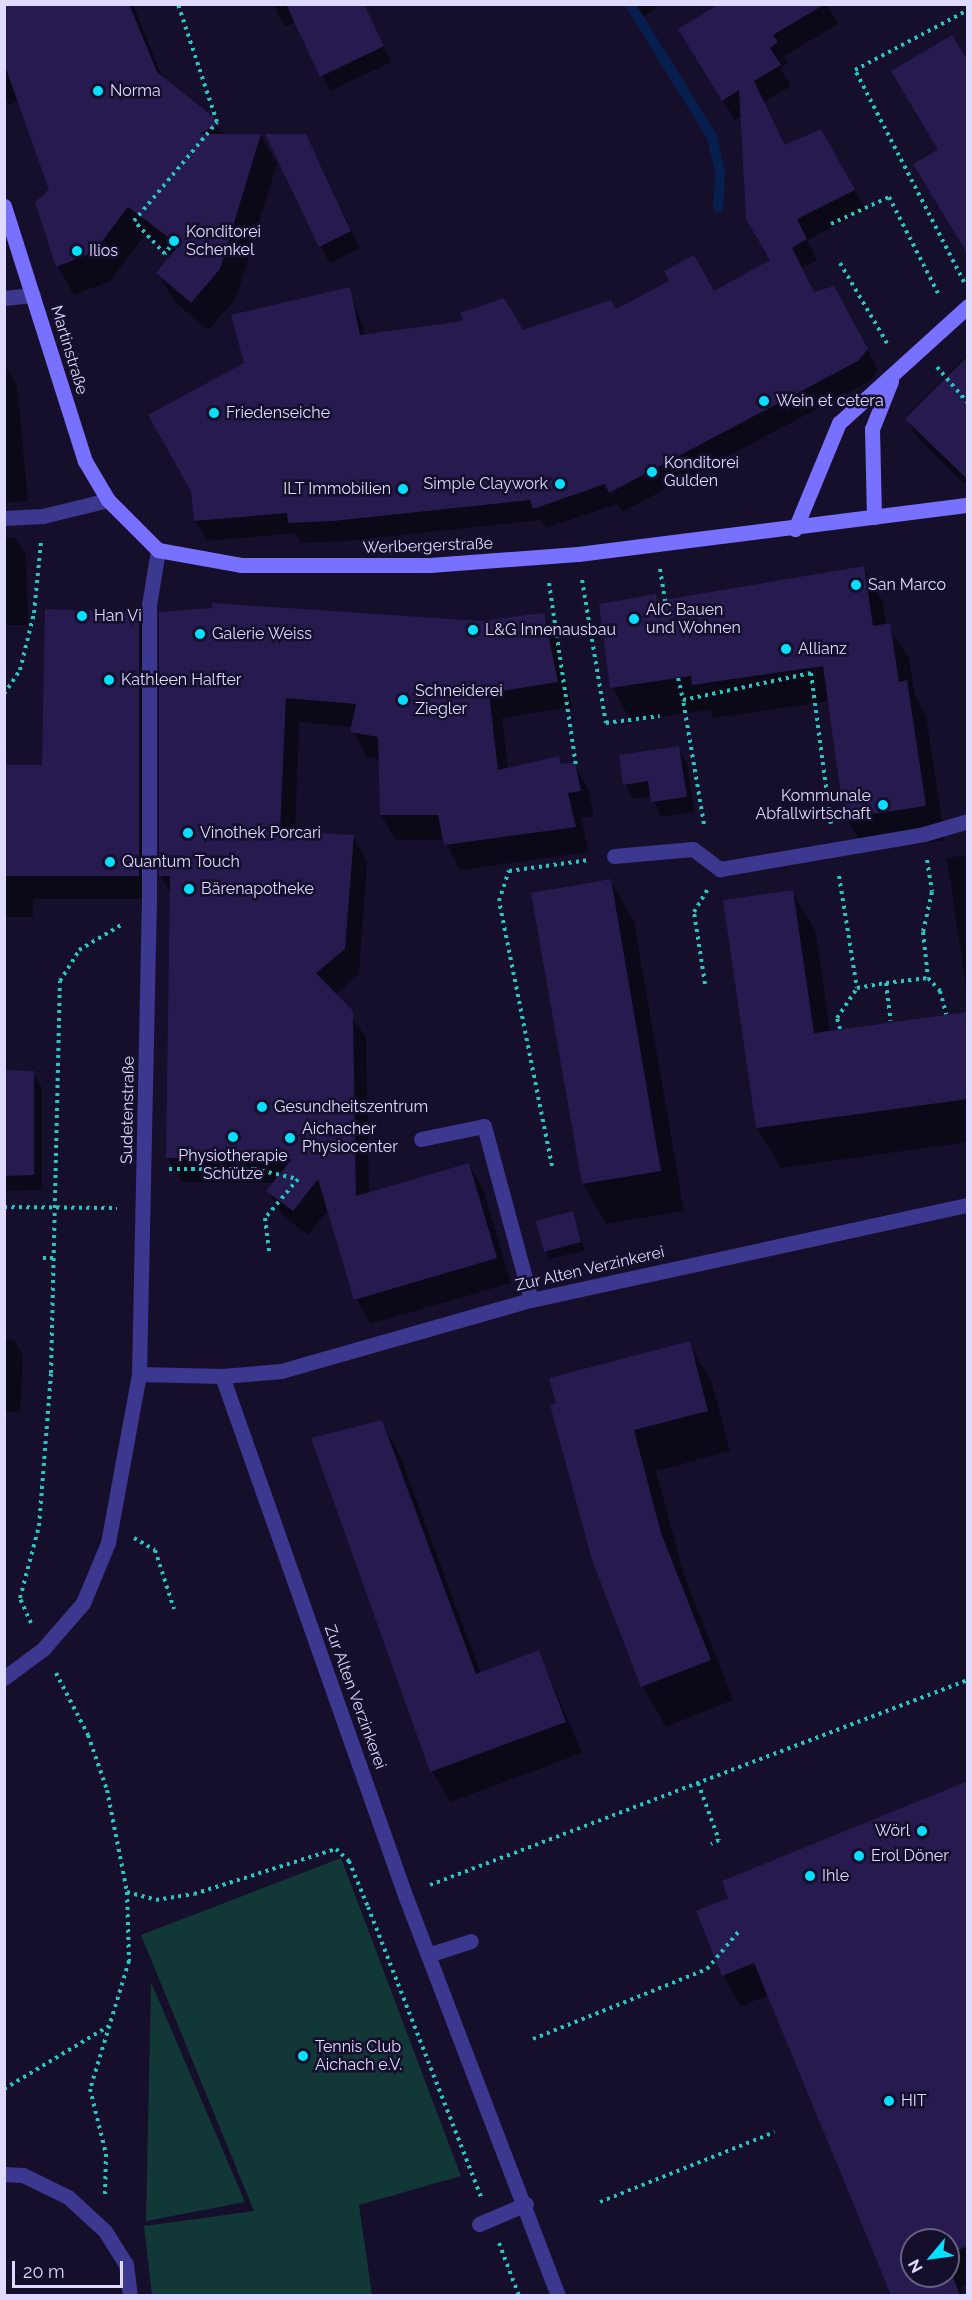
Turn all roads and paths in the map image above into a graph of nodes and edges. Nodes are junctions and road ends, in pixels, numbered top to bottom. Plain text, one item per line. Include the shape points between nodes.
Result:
1 (178, 4) edge
2 (968, 10) edge
3 (4, 206) edge
4 (831, 224) dead end
5 (174, 241) dead end
6 (840, 263) dead end
7 (968, 288) edge
8 (33, 295) junction
9 (4, 298) edge
10 (968, 306) edge
11 (952, 321) junction
12 (924, 348) junction
13 (897, 374) junction
14 (968, 403) edge
15 (108, 500) junction
16 (968, 505) edge
17 (43, 516) junction
18 (874, 517) junction
19 (4, 518) edge
20 (795, 529) junction
21 (656, 545) junction
22 (158, 550) junction
23 (578, 554) junction
24 (546, 558) junction
25 (666, 605) dead end
26 (678, 678) dead end
27 (4, 694) edge
28 (683, 700) junction
29 (660, 716) dead end
30 (576, 766) dead end
31 (968, 821) edge
32 (924, 834) junction
33 (835, 847) junction
34 (614, 856) joint
35 (715, 865) junction
36 (149, 907) junction
37 (928, 978) junction
38 (886, 983) junction
39 (705, 984) dead end
40 (857, 988) junction
41 (946, 1014) dead end
42 (891, 1021) dead end
43 (840, 1029) dead end
44 (421, 1139) dead end
45 (552, 1166) dead end
46 (145, 1168) junction
47 (968, 1205) edge
48 (4, 1207) edge
49 (55, 1208) junction
50 (145, 1208) junction
51 (269, 1252) dead end
52 (43, 1258) dead end
53 (54, 1258) junction
54 (531, 1300) junction
55 (139, 1374) junction
56 (222, 1376) junction
57 (110, 1533) junction
58 (174, 1609) dead end
59 (43, 1649) junction
60 (4, 1678) edge
61 (968, 1680) edge
62 (698, 1783) junction
63 (711, 1844) dead end
64 (127, 1892) junction
65 (405, 1895) junction
66 (368, 1907) junction
67 (740, 1930) dead end
68 (471, 1941) dead end
69 (429, 1955) junction
70 (110, 2026) junction
71 (533, 2039) dead end
72 (4, 2089) edge
73 (775, 2132) dead end
74 (4, 2174) edge
75 (600, 2202) dead end
76 (525, 2204) junction
77 (484, 2222) junction
78 (105, 2230) junction
79 (554, 2294) edge
80 (130, 2295) edge
81 (519, 2295) edge

1 - 5 path via 217,122 134,221 165,254
2 - 7 path via 855,70
3 - 8 main road, Martinstraße
4 - 11 path via 889,197
6 - 13 path
8 - 9 street
8 - 15 main road, Martinstraße via 77,443
10 - 11 main road
11 - 12 main road
12 - 13 main road
12 - 14 path
13 - 18 main road via 872,429
13 - 20 main road via 839,423
15 - 17 street
15 - 22 main road, Werlbergerstraße
16 - 18 main road, Werlbergerstraße
17 - 19 street
17 - 27 path via 34,613 20,670
18 - 20 main road, Werlbergerstraße
20 - 21 main road, Werlbergerstraße
21 - 23 main road, Werlbergerstraße
21 - 25 path
22 - 24 main road, Werlbergerstraße via 194,560 307,567
22 - 36 street, Sudetenstraße via 149,605
23 - 24 main road, Werlbergerstraße
23 - 29 path via 606,723
24 - 30 path
26 - 28 path
28 - 33 path via 811,673
28 - 35 path
31 - 32 street
32 - 33 street
32 - 37 path via 932,892 923,932
33 - 35 street
33 - 40 path
34 - 35 street via 693,849
34 - 45 path via 509,871 499,901
35 - 39 path via 694,912
36 - 46 street, Sudetenstraße
36 - 49 path via 79,950 60,981
37 - 38 path
37 - 41 path via 940,991
38 - 40 path
38 - 42 path
40 - 43 path via 837,1017
44 - 54 street via 484,1126
46 - 50 street, Sudetenstraße
46 - 51 path via 254,1169 298,1179 265,1218
47 - 54 street, Zur Alten Verzinkerei
48 - 49 path
49 - 50 path
49 - 53 path
50 - 55 street, Sudetenstraße
52 - 53 path
53 - 59 path via 51,1373 39,1526 20,1598
54 - 56 street, Zur Alten Verzinkerei via 281,1371
55 - 56 street, Zur Alten Verzinkerei
55 - 57 street, Sudetenstraße
56 - 65 street, Zur Alten Verzinkerei
57 - 58 path via 142,1539 155,1550
57 - 59 street, Sudetenstraße via 83,1603
59 - 60 street, Sudetenstraße
59 - 64 path via 88,1735 103,1779
61 - 62 path
62 - 63 path via 719,1840
62 - 65 path
64 - 66 path via 156,1900 194,1894 336,1849 349,1861
64 - 70 path via 129,1961
65 - 66 path
65 - 69 street, Zur Alten Verzinkerei
66 - 77 path
67 - 71 path via 707,1969
68 - 69 street
69 - 76 street, Zur Alten Verzinkerei
70 - 72 path
70 - 78 path via 90,2090 106,2154
73 - 75 path
74 - 78 street via 22,2175 68,2197
76 - 77 street
76 - 79 street, Zur Alten Verzinkerei
77 - 81 path
78 - 80 street via 126,2264

